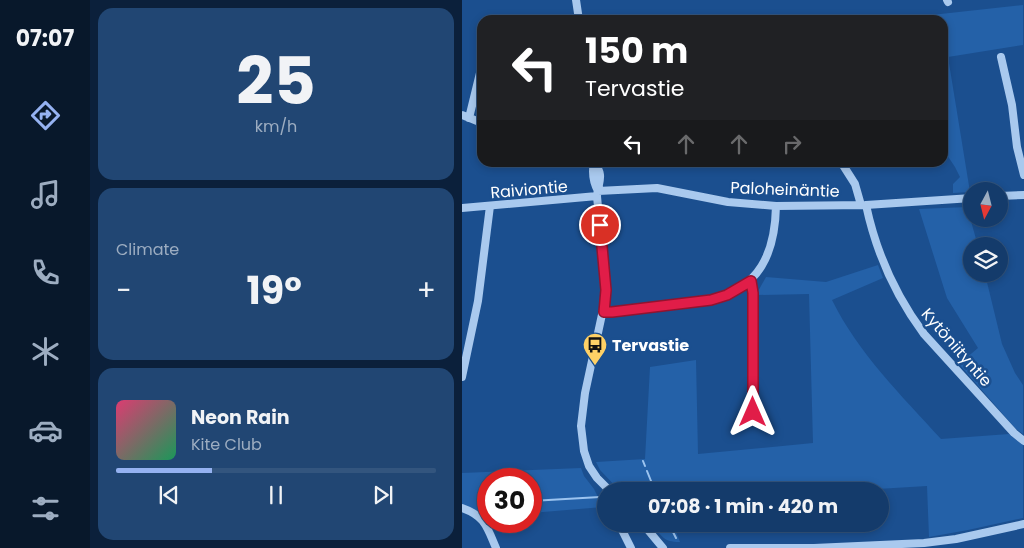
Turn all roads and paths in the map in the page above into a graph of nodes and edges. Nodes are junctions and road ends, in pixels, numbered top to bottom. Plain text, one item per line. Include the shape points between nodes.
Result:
1 (576, 0) edge
2 (578, 15) edge
3 (1001, 57) dead end
4 (477, 84) edge
5 (466, 117) edge
6 (594, 167) edge
7 (844, 167) edge
8 (1024, 175) edge
9 (598, 193) junction
10 (1024, 195) edge
11 (1008, 196) edge
12 (963, 199) edge
13 (864, 205) junction
14 (490, 206) junction
15 (776, 206) junction
16 (462, 208) edge
17 (751, 281) junction
18 (604, 312) junction
19 (462, 377) edge
20 (751, 418) dead end
21 (1024, 441) edge
22 (601, 482) edge
23 (462, 508) edge
24 (1024, 524) edge
25 (623, 532) edge
26 (649, 532) edge
27 (496, 548) edge
28 (631, 548) edge
29 (664, 548) edge
30 (730, 548) edge

1 - 2 street
3 - 8 street
4 - 5 street
6 - 9 street
7 - 13 street, Kytöniityntie
9 - 14 street, Raiviontie
9 - 15 street, Paloheinäntie via 656,188 728,202
9 - 18 street via 606,288
10 - 11 street
12 - 13 street, Paloheinäntie
13 - 15 street, Paloheinäntie
13 - 21 street, Kytöniityntie via 895,290 915,322
14 - 16 street, Raiviontie
14 - 19 street via 478,301
15 - 17 street via 769,252
17 - 18 street via 711,300
17 - 20 street
18 - 22 street via 585,393 581,426 586,458 592,472
23 - 27 street via 475,512 482,520
24 - 30 street via 932,542
25 - 28 street
26 - 29 street

